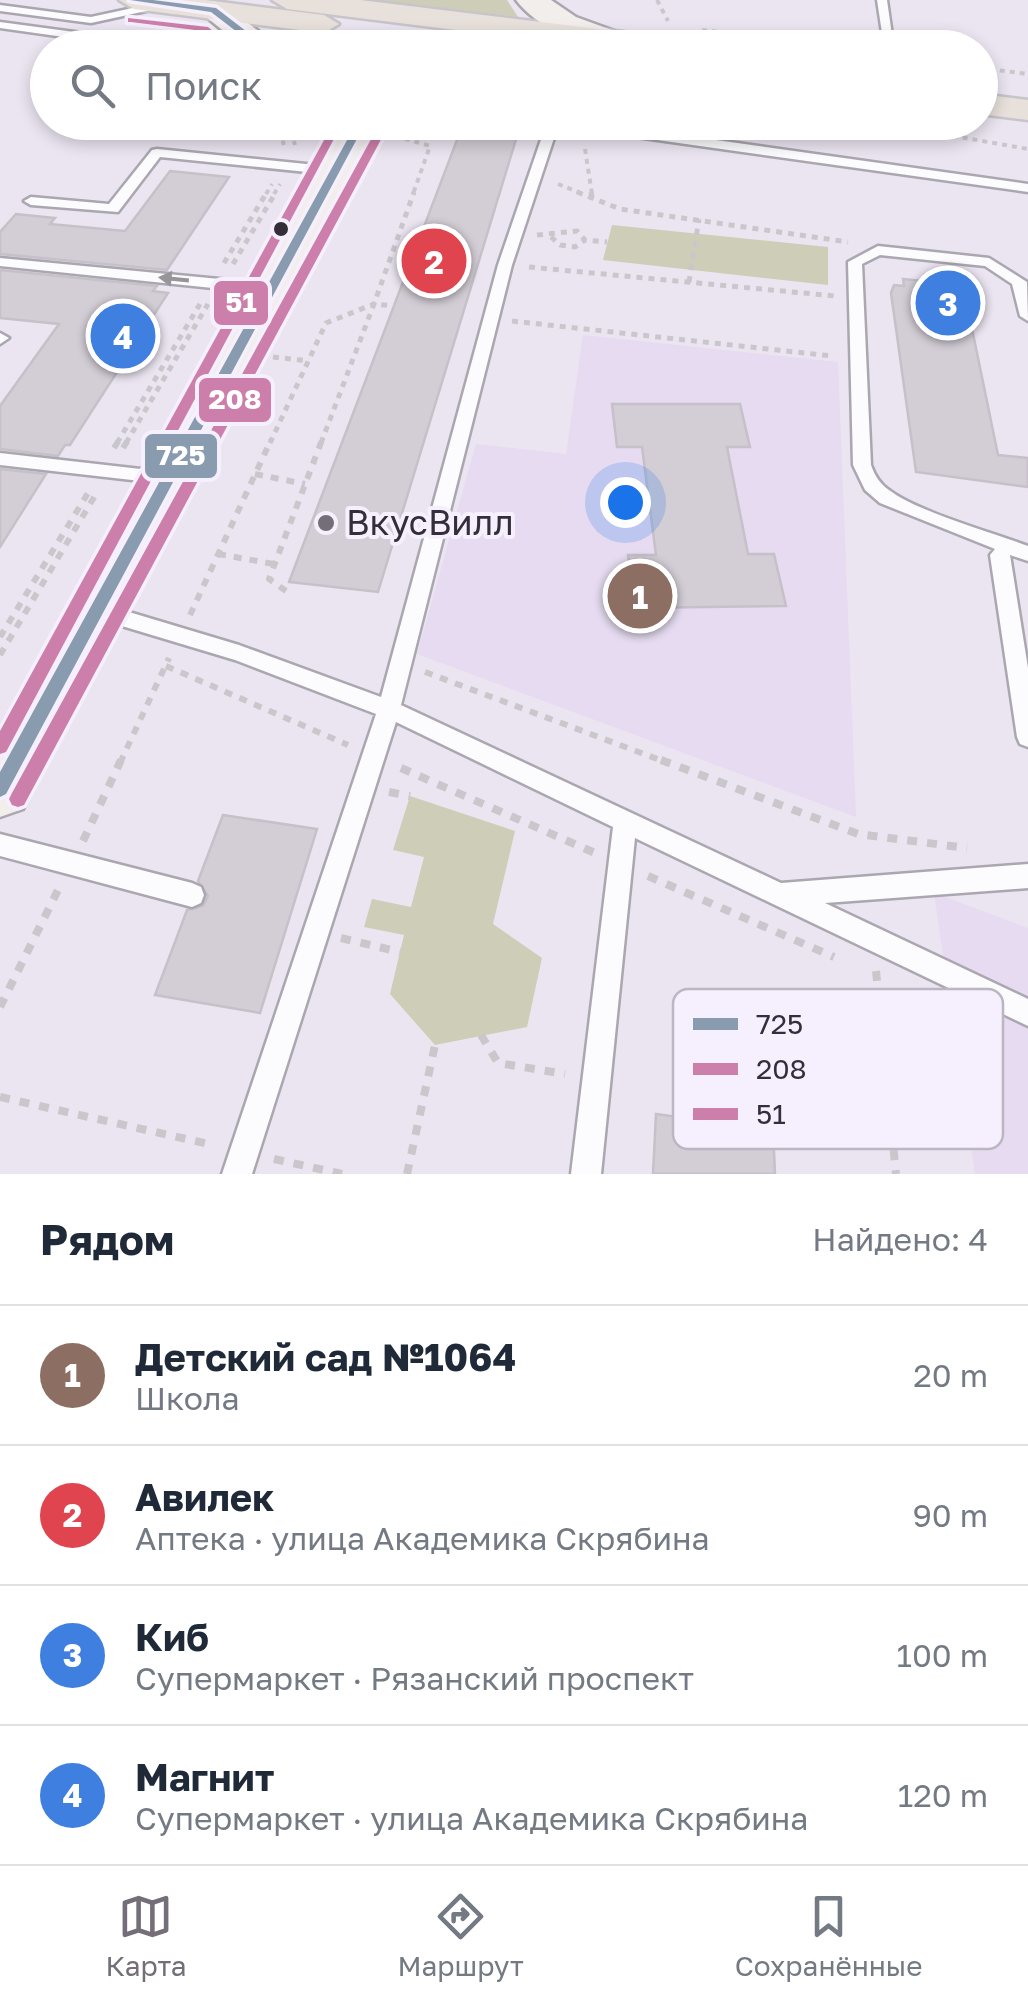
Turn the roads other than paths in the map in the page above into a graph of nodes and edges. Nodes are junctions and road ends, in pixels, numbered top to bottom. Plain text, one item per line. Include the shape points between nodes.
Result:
1 (134, 0) edge
2 (530, 0) edge
3 (882, 0) edge
4 (165, 4) junction
5 (0, 8) edge
6 (273, 22) edge
7 (0, 25) edge
8 (37, 30) edge
9 (377, 30) edge
10 (536, 30) edge
11 (583, 30) edge
12 (887, 30) edge
13 (998, 84) edge
14 (1028, 88) edge
15 (998, 106) edge
16 (1028, 110) edge
17 (339, 140) edge
18 (548, 140) edge
19 (684, 140) edge
20 (303, 168) junction
21 (1028, 188) edge
22 (30, 201) dead end
23 (0, 262) edge
24 (272, 289) junction
25 (1028, 316) edge
26 (0, 459) edge
27 (168, 478) junction
28 (1028, 554) edge
29 (1000, 555) dead end
30 (97, 611) junction
31 (388, 709) junction
32 (1028, 737) edge
33 (6, 764) edge
34 (624, 822) junction
35 (0, 845) edge
36 (1028, 876) edge
37 (778, 895) junction
38 (192, 896) dead end
39 (977, 989) edge
40 (1003, 1001) edge
41 (1028, 1013) edge
42 (241, 1163) edge
43 (586, 1174) edge

1 - 4 main road
2 - 10 main road via 540,15
2 - 11 main road
3 - 12 lane
4 - 5 lane via 91,20
4 - 6 main road
6 - 9 main road
7 - 8 lane
13 - 14 main road
15 - 16 main road
17 - 20 main road
18 - 31 lane via 505,265
19 - 21 lane
20 - 22 lane via 157,154 114,209
20 - 24 main road
24 -> 23 lane
24 - 27 main road
25 - 28 lane via 1019,282 989,262 878,250 854,262 862,465 881,496
26 - 27 lane
27 - 30 main road
29 - 32 lane
30 - 31 lane
30 - 33 main road
31 - 34 lane
31 - 42 lane
34 - 37 lane
34 - 43 lane
35 - 38 lane via 74,859
36 - 37 lane
37 - 39 lane
40 - 41 lane

